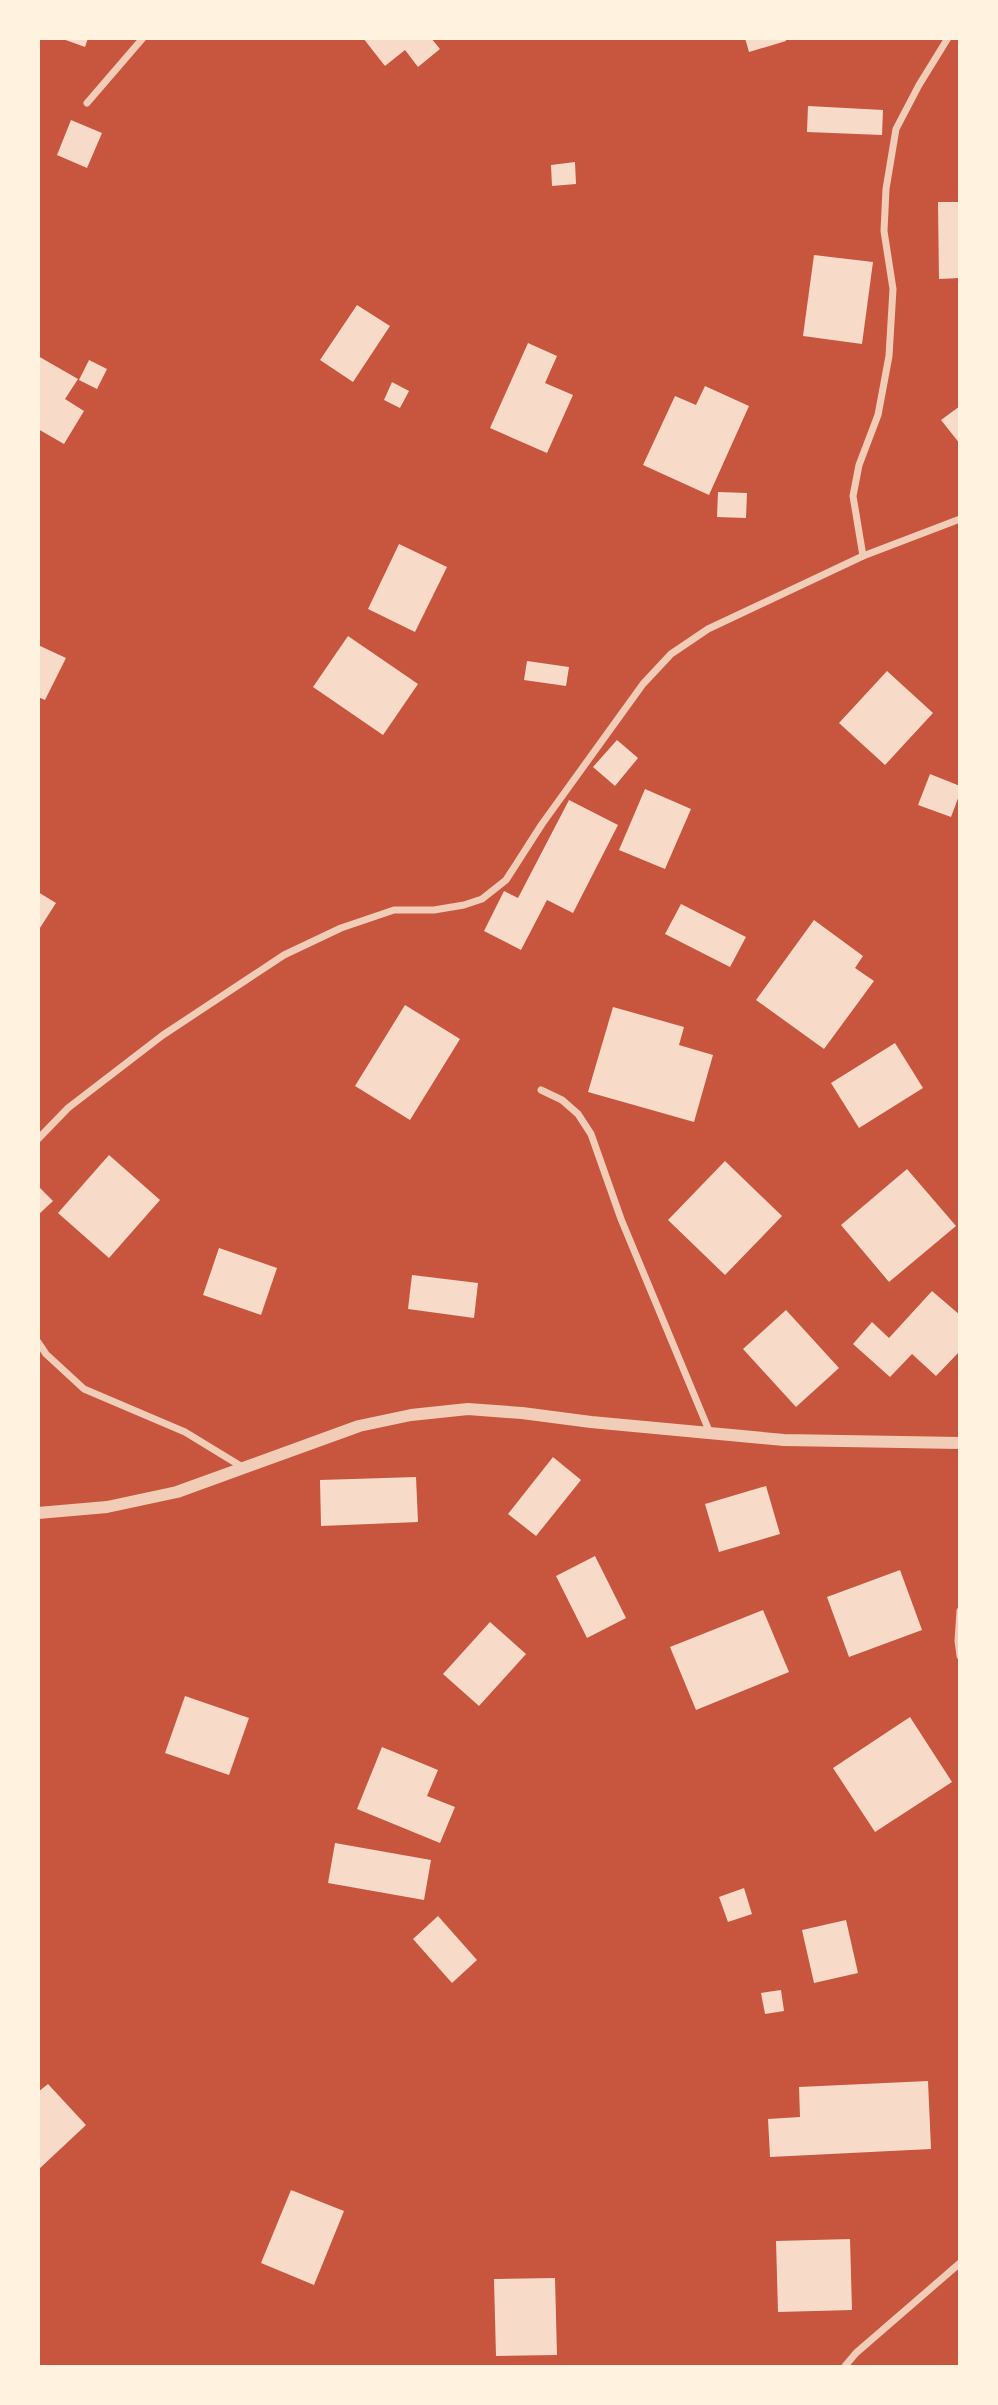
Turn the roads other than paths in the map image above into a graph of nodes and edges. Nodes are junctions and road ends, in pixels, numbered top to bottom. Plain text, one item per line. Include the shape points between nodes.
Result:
1 (143, 38) edge
2 (948, 38) edge
3 (87, 103) dead end
4 (960, 520) edge
5 (863, 556) junction
6 (541, 1090) dead end
7 (38, 1139) edge
8 (38, 1342) edge
9 (710, 1433) junction
10 (960, 1443) edge
11 (244, 1468) junction
12 (38, 1513) edge
13 (960, 1611) edge
14 (960, 1656) edge
15 (960, 2263) edge
16 (845, 2367) edge

1 - 3 street
2 - 5 street via 896,129 886,189 884,231 893,289 889,356 878,415 853,496
4 - 5 street
5 - 7 street via 708,629 671,654 643,684 506,880 482,899 434,909 394,910 284,955 163,1035 68,1108
6 - 9 street via 578,1114 591,1134 621,1219
8 - 11 street via 84,1389 185,1432
9 - 10 street via 783,1440
9 - 11 street via 468,1409 359,1426
11 - 12 street via 177,1492 107,1507
13 - 14 street
15 - 16 street

